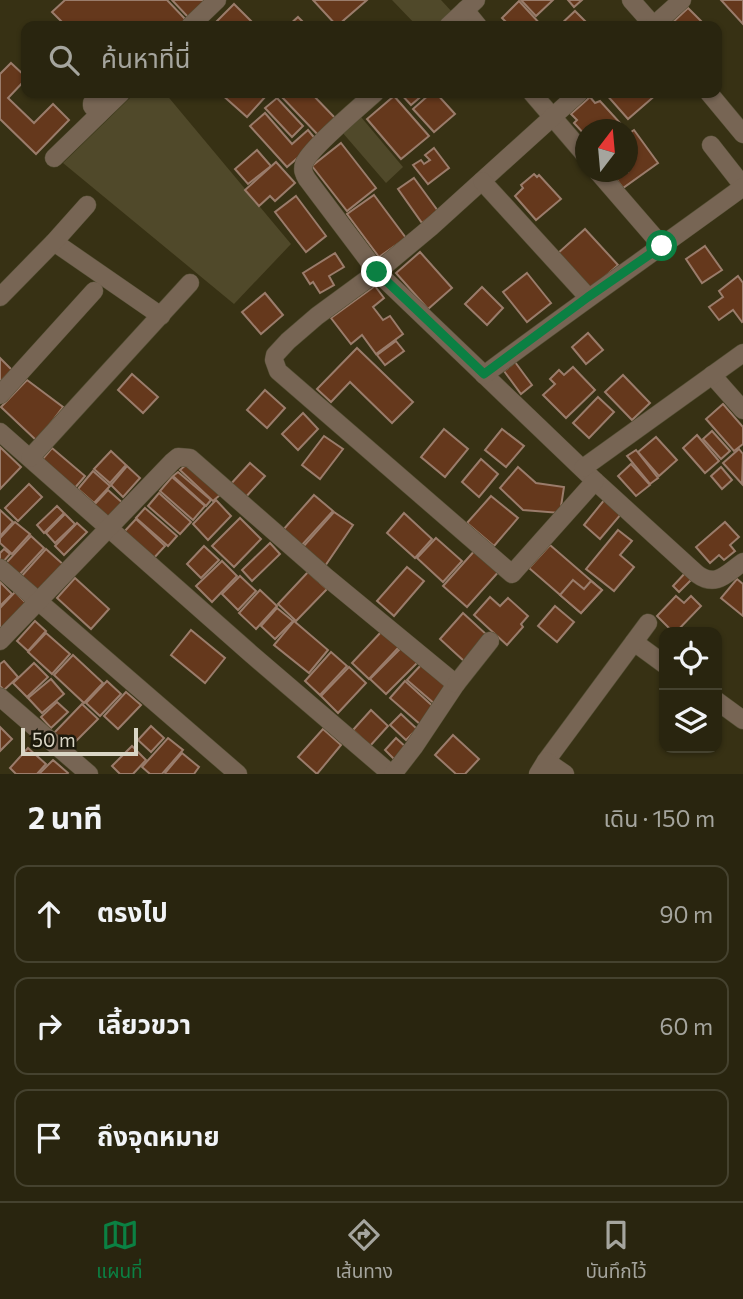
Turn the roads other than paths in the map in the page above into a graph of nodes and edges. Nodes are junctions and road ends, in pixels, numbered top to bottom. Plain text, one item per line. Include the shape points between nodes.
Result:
1 (217, 0) edge
2 (631, 0) edge
3 (682, 0) edge
4 (471, 5) edge
5 (195, 21) edge
6 (453, 21) edge
7 (649, 21) edge
8 (659, 21) edge
9 (96, 98) edge
10 (116, 98) edge
11 (371, 98) edge
12 (536, 98) edge
13 (573, 98) edge
14 (713, 98) edge
15 (99, 114) junction
16 (552, 117) junction
17 (743, 134) edge
18 (575, 143) edge
19 (711, 145) dead end
20 (54, 158) dead end
21 (482, 181) junction
22 (607, 182) edge
23 (743, 186) edge
24 (87, 205) dead end
25 (54, 242) junction
26 (662, 246) junction
27 (377, 272) junction
28 (190, 283) dead end
29 (94, 292) dead end
30 (0, 297) edge
31 (588, 297) junction
32 (161, 316) junction
33 (743, 353) edge
34 (484, 374) junction
35 (712, 374) junction
36 (0, 395) edge
37 (743, 410) edge
38 (0, 432) edge
39 (30, 458) junction
40 (589, 475) junction
41 (108, 528) junction
42 (743, 562) edge
43 (0, 568) edge
44 (38, 601) junction
45 (648, 623) dead end
46 (0, 641) edge
47 (490, 641) dead end
48 (634, 642) junction
49 (659, 660) edge
50 (456, 684) junction
51 (0, 696) edge
52 (722, 705) edge
53 (743, 720) edge
54 (542, 768) edge
55 (89, 774) edge
56 (238, 774) edge
57 (392, 774) edge
58 (565, 774) edge

1 - 5 street
2 - 7 street
3 - 8 street
4 - 6 street
9 - 15 street via 92,106
10 - 15 street
11 - 27 street via 307,157 303,170
12 - 16 street
13 - 16 street
14 - 17 street
15 - 20 street
16 - 18 street
16 - 21 street
19 - 23 street
21 - 27 street
21 - 31 street
22 - 26 street
23 - 26 street
24 - 25 street
25 - 30 street
25 - 32 street
26 - 31 street
27 - 34 street
27 - 40 street via 288,341 275,355 278,370 506,580
28 - 32 street
29 - 36 street
31 - 34 street
32 - 39 street
33 - 35 street
34 - 40 street
35 - 37 street
35 - 40 street
38 - 39 street
39 - 41 street
40 - 42 street via 705,580 721,578
41 - 44 street
41 - 50 street via 172,462 178,457 190,458
41 - 57 street
43 - 44 street
44 - 46 street
44 - 56 street
45 - 48 street
47 - 50 street
48 - 49 street
48 - 54 street
50 - 57 street
51 - 55 street
52 - 53 street
54 - 58 street

